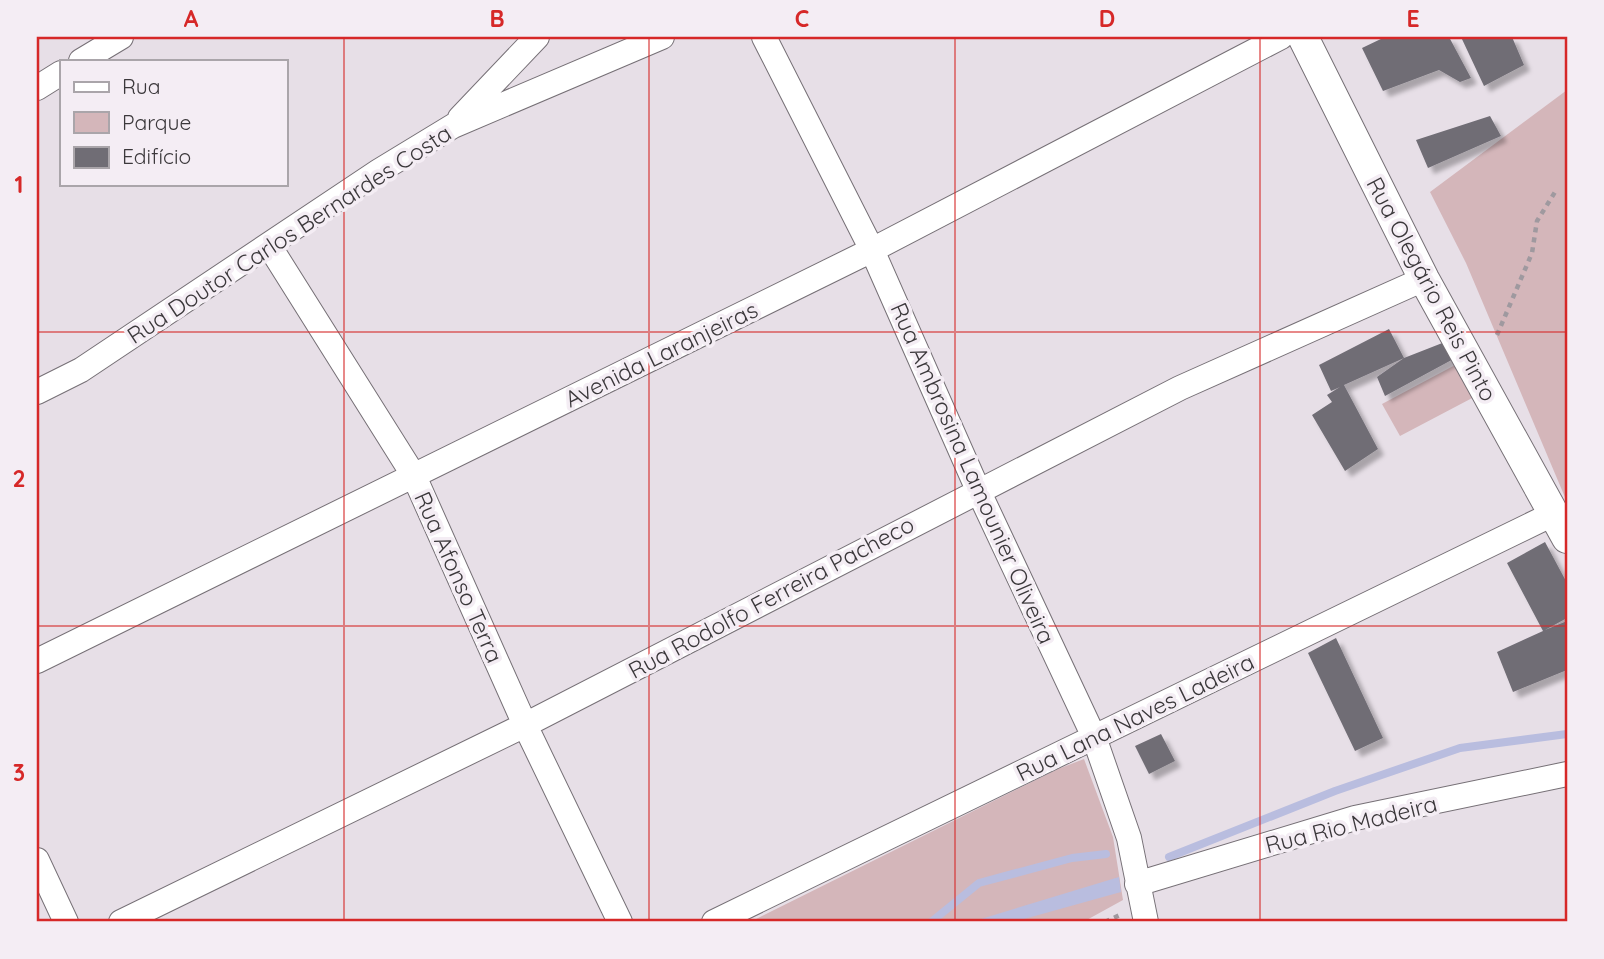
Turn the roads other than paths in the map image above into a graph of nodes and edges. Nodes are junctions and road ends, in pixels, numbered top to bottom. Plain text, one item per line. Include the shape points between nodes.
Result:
1 (121, 37) edge
2 (537, 37) edge
3 (662, 37) edge
4 (764, 37) edge
5 (1281, 37) edge
6 (1303, 37) edge
7 (83, 60) edge
8 (60, 74) edge
9 (37, 88) edge
10 (453, 126) junction
11 (270, 247) junction
12 (872, 250) junction
13 (1424, 279) junction
14 (37, 392) edge
15 (414, 476) junction
16 (978, 490) junction
17 (1561, 525) edge
18 (37, 661) edge
19 (525, 725) junction
20 (1094, 737) junction
21 (1567, 774) edge
22 (37, 860) edge
23 (1137, 884) junction
24 (66, 922) edge
25 (121, 922) edge
26 (620, 922) edge
27 (714, 922) edge
28 (1146, 922) edge

1 - 7 street
2 - 10 street
3 - 10 street, Rua Doutor Carlos Bernardes Costa
4 - 12 street, Rua Ambrosina Lamounier Oliveira
5 - 12 street, Avenida Laranjeiras
6 - 13 street, Rua Olegário Reis Pinto
8 - 9 street
10 - 11 street, Rua Doutor Carlos Bernardes Costa
11 - 14 street, Rua Doutor Carlos Bernardes Costa via 81,370
11 - 15 street, Rua Afonso Terra
12 - 15 street, Avenida Laranjeiras
12 - 16 street, Rua Ambrosina Lamounier Oliveira
13 - 16 street, Rua Rodolfo Ferreira Pacheco via 1180,388
13 - 17 street, Rua Olegário Reis Pinto
15 - 18 street, Avenida Laranjeiras
15 - 19 street, Rua Afonso Terra
16 - 19 street, Rua Rodolfo Ferreira Pacheco
16 - 20 street, Rua Ambrosina Lamounier Oliveira
17 - 20 street, Rua Lana Naves Ladeira
19 - 25 street, Rua Rodolfo Ferreira Pacheco
19 - 26 street, Rua Afonso Terra
20 - 23 street, Rua Ambrosina Lamounier Oliveira via 1129,838
20 - 27 street, Rua Lana Naves Ladeira
21 - 23 street, Rua Rio Madeira via 1355,818
22 - 24 street
23 - 28 street, Rua Ambrosina Lamounier Oliveira

